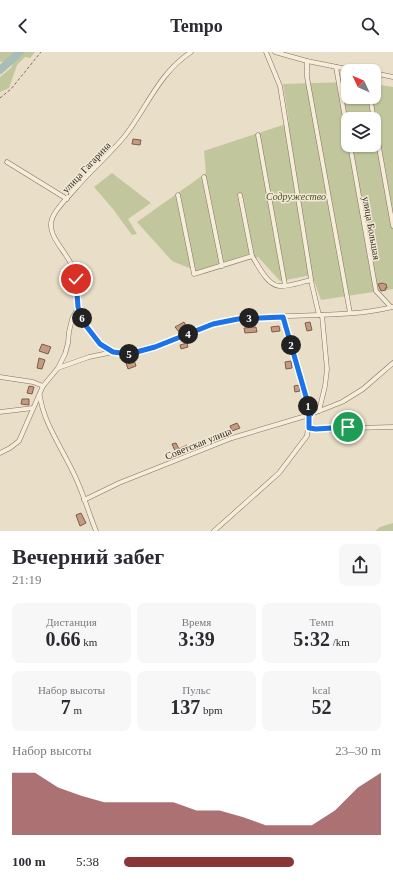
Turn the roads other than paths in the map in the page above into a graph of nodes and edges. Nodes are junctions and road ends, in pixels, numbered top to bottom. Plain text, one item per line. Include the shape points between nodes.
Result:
1 (191, 52) edge
2 (266, 52) edge
3 (275, 52) edge
4 (307, 61) junction
5 (336, 67) junction
6 (341, 68) edge
7 (381, 74) edge
8 (393, 77) edge
9 (371, 104) edge
10 (344, 112) edge
11 (258, 135) dead end
12 (351, 152) edge
13 (7, 162) dead end
14 (204, 177) dead end
15 (178, 195) dead end
16 (240, 195) dead end
17 (67, 199) junction
18 (393, 226) edge
19 (252, 256) junction
20 (222, 266) junction
21 (311, 280) junction
22 (285, 285) junction
23 (78, 307) junction
24 (392, 307) edge
25 (350, 313) junction
26 (321, 315) junction
27 (283, 317) junction
28 (113, 352) junction
29 (393, 363) edge
30 (58, 368) junction
31 (0, 377) edge
32 (43, 386) junction
33 (40, 396) junction
34 (33, 408) junction
35 (319, 411) junction
36 (0, 412) edge
37 (310, 415) junction
38 (393, 427) edge
39 (309, 428) junction
40 (0, 453) edge
41 (84, 500) junction
42 (96, 531) edge
43 (214, 531) edge

1 - 17 street, улица Гагарина via 168,71 125,136
2 - 21 street via 280,86
3 - 4 street
4 - 5 street
4 - 25 street via 307,77
5 - 6 street
5 - 10 street
7 - 8 street
9 - 18 street
11 - 22 street
12 - 24 street, улица Большая via 376,291
13 - 17 street
14 - 20 street
15 - 20 street via 194,274
16 - 19 street
17 - 23 street, улица Гагарина via 52,216 50,225 53,236 72,266 76,279
19 - 20 street
19 - 22 street via 274,285
21 - 22 street
21 - 26 street
23 - 28 street, улица Гагарина via 83,322 100,344
23 - 30 street, улица Гагарина
24 - 25 street
25 - 26 street
26 - 27 street
26 - 35 street via 327,369
27 - 28 street via 238,319 213,324 155,347 129,354
27 - 37 street
28 - 30 street
29 - 35 street, Советская улица via 364,389 342,402
30 - 32 street, улица Гагарина
31 - 32 street
32 - 33 street, улица Гагарина
33 - 34 street, улица Гагарина
33 - 41 street via 41,404
34 - 36 street
34 - 40 street, улица Гагарина via 19,440
35 - 37 street, Советская улица
37 - 39 street
37 - 41 street, Советская улица via 232,438 119,483
38 - 39 street
39 - 43 street via 307,436 279,473
41 - 42 street

